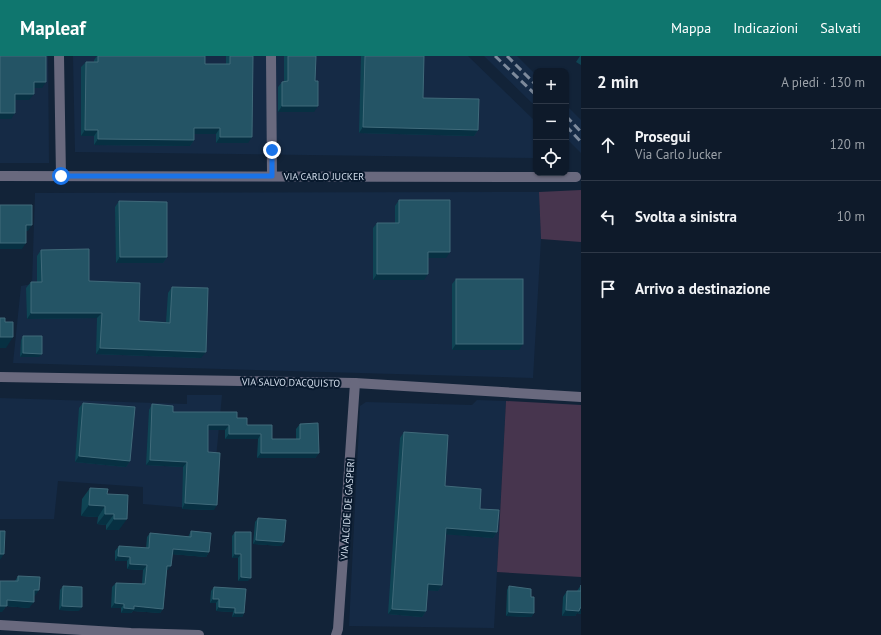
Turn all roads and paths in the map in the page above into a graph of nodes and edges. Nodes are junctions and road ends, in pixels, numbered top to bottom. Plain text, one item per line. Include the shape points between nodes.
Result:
1 (60, 56) edge
2 (271, 56) edge
3 (0, 176) edge
4 (61, 176) junction
5 (272, 176) junction
6 (576, 176) dead end
7 (0, 376) edge
8 (355, 383) junction
9 (581, 396) edge
10 (0, 625) edge
11 (199, 635) edge
12 (336, 635) edge

1 - 4 street
2 - 5 street
3 - 4 street, VIA CARLO JUCKER
4 - 5 street, VIA CARLO JUCKER
5 - 6 street, VIA CARLO JUCKER
7 - 8 street, VIA SALVO D'ACQUISTO
8 - 9 street, VIA SALVO D'ACQUISTO
8 - 12 street, VIA ALCIDE DE GASPERI
10 - 11 street

